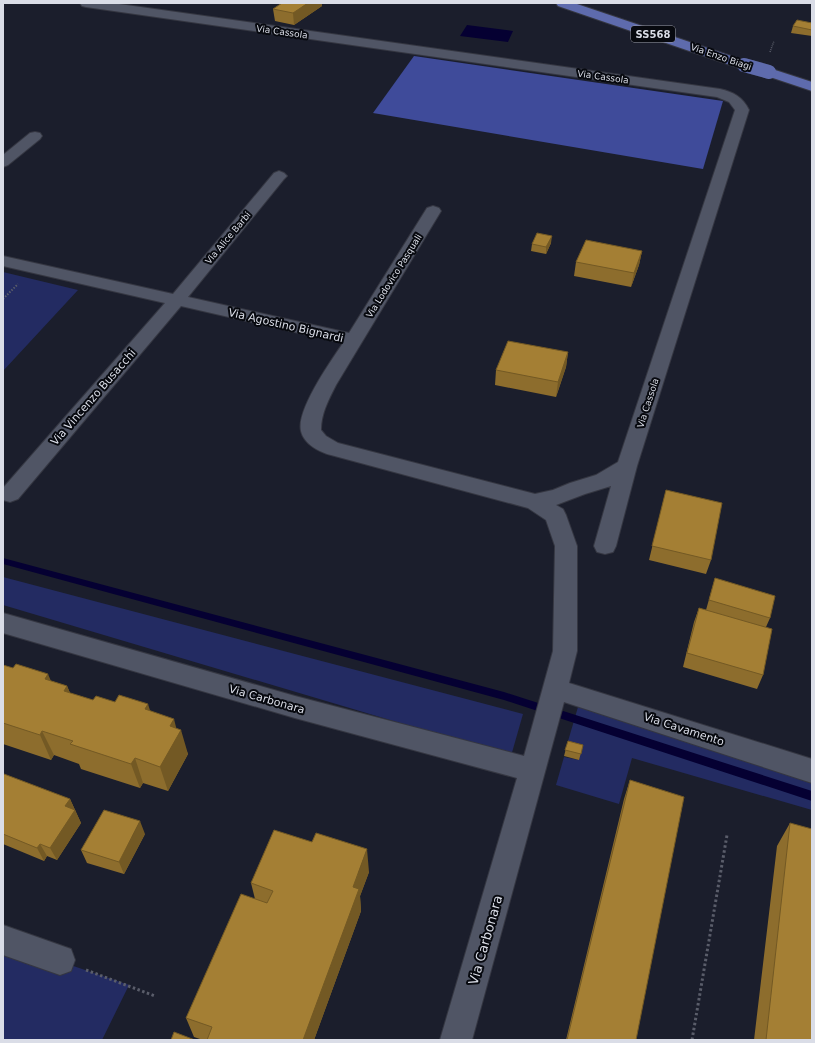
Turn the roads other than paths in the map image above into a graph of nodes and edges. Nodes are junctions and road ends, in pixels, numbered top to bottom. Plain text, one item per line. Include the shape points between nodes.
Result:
1 (86, 3) edge
2 (562, 3) edge
3 (812, 87) edge
4 (35, 136) dead end
5 (3, 162) edge
6 (279, 176) dead end
7 (433, 211) dead end
8 (3, 261) edge
9 (177, 300) junction
10 (354, 340) junction
11 (627, 466) junction
12 (10, 494) dead end
13 (535, 502) junction
14 (605, 546) dead end
15 (3, 623) edge
16 (555, 689) junction
17 (533, 770) junction
18 (812, 770) edge
19 (3, 940) edge
20 (60, 960) road end
21 (456, 1040) edge

1 - 11 street, Via Cassola via 734,97 742,110
2 - 3 main road, Via Enzo Biagi / SS568, bridge
4 - 5 street
6 - 9 street, Via Alice Barbi
7 - 10 street, Via Lodovico Pasquali
8 - 9 street, Via Agostino Bignardi
9 - 10 street, Via Agostino Bignardi
9 - 12 street, Via Vincenzo Busacchi
10 - 13 street, Via Agostino Bignardi via 325,387 312,415 310,431 317,440 331,448
11 - 13 street via 603,481 558,497
11 - 14 street, Via Cassola
13 - 16 street via 555,515 566,546 565,651
15 - 17 street, Via Carbonara via 295,707
16 - 17 street, Via Carbonara
16 - 18 street, Via Cavamento
17 - 21 street, Via Carbonara
19 - 20 street

